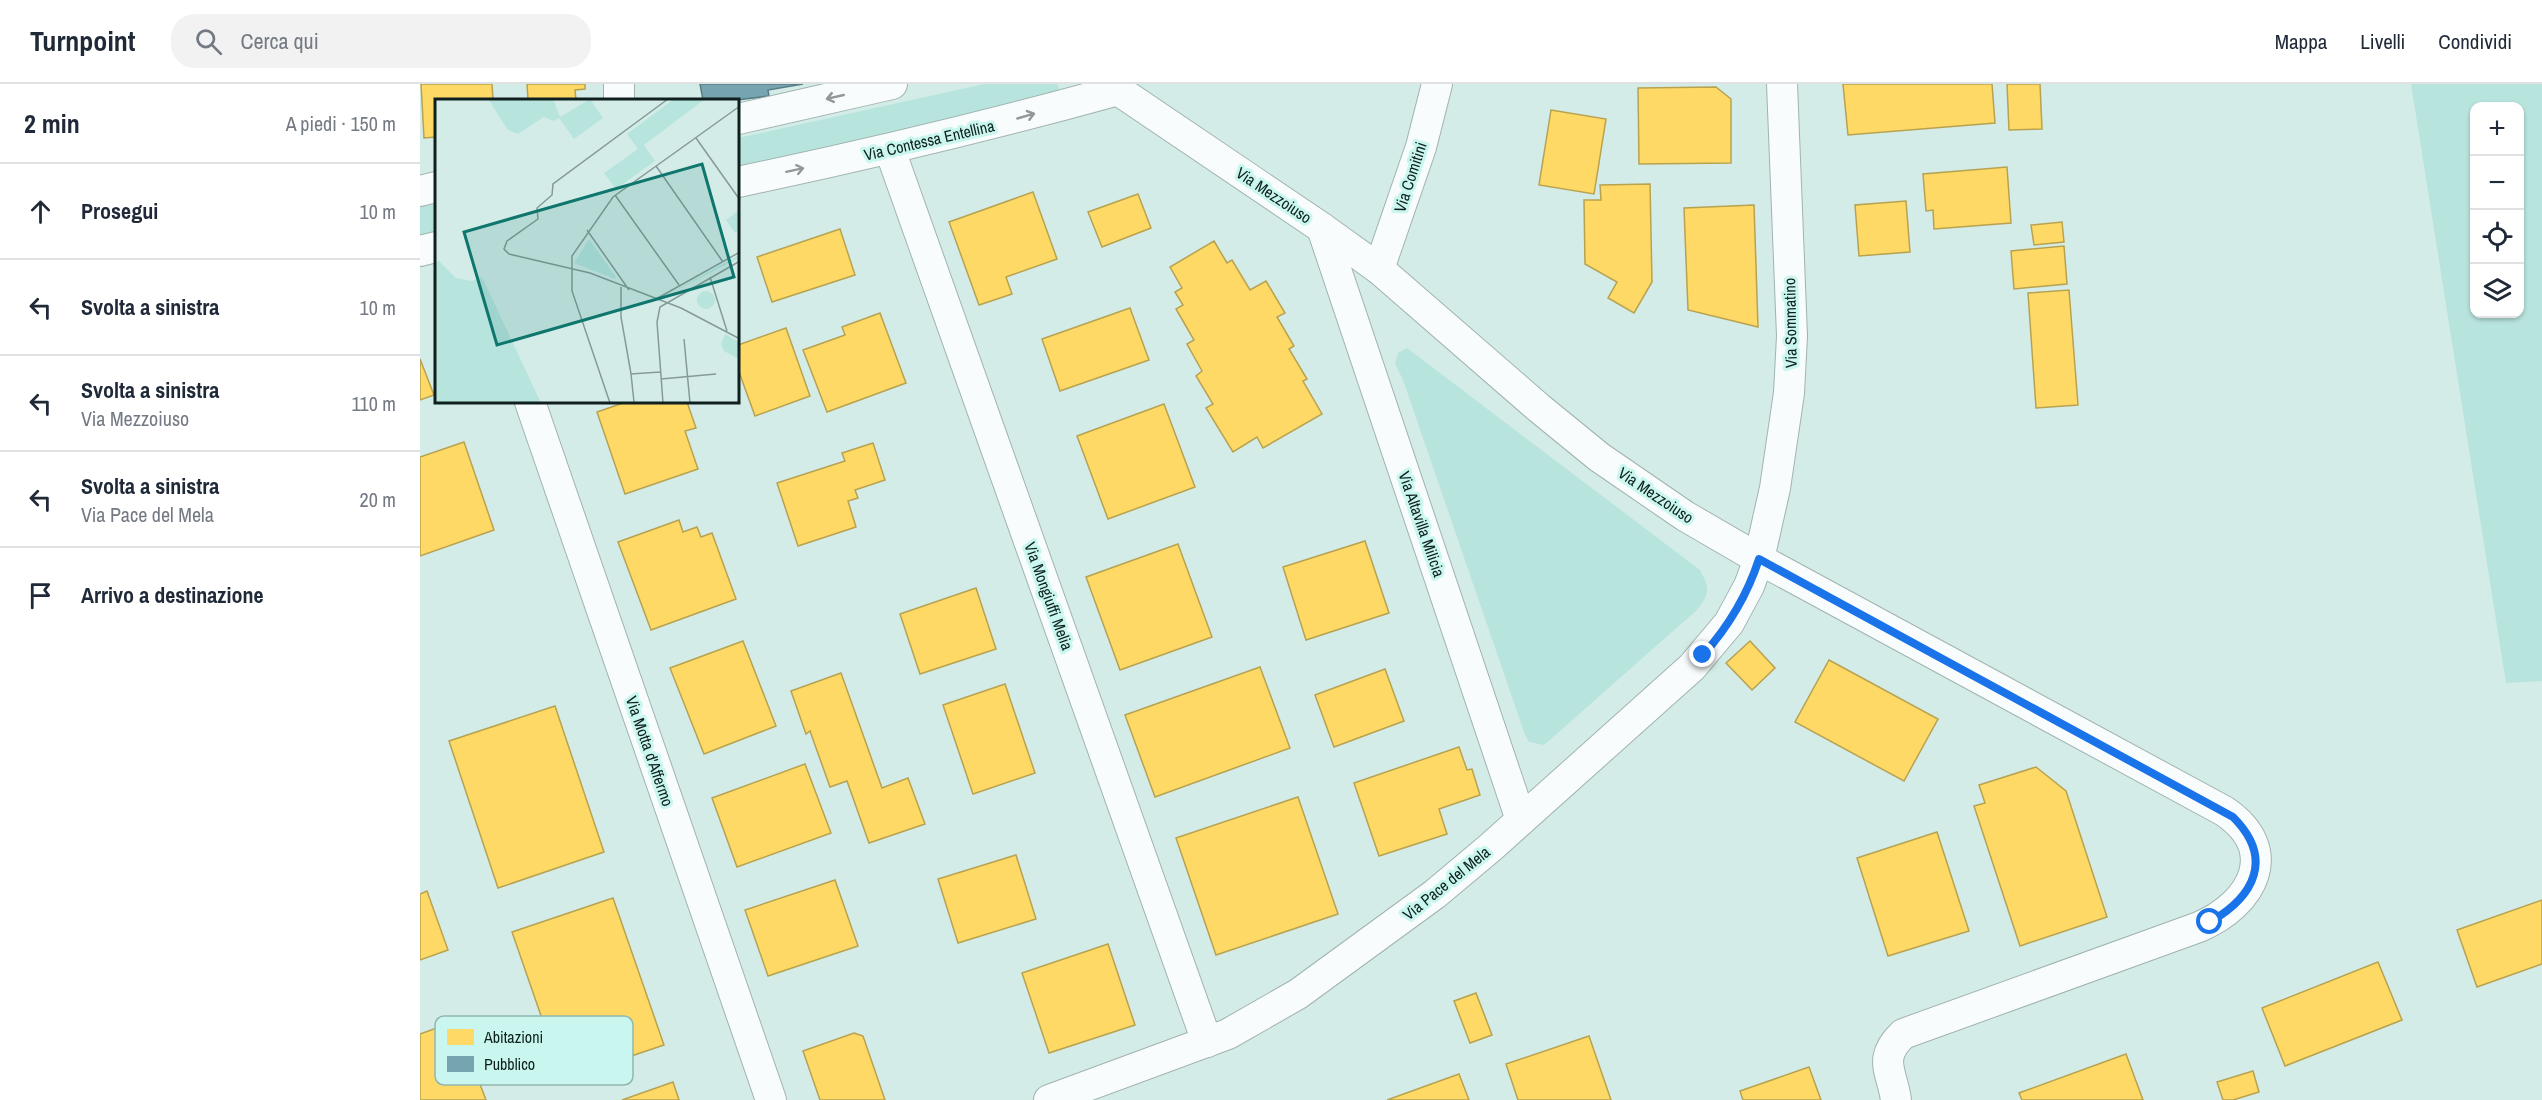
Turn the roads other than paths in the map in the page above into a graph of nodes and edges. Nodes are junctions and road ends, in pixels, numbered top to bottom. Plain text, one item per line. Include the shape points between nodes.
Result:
1 (892, 84) edge
2 (1437, 84) edge
3 (1782, 84) edge
4 (1114, 87) edge
5 (740, 119) edge
6 (890, 150) junction
7 (740, 182) edge
8 (435, 187) edge
9 (420, 191) edge
10 (1322, 228) junction
11 (435, 247) edge
12 (420, 251) edge
13 (1379, 269) junction
14 (531, 404) edge
15 (1759, 559) junction
16 (1521, 820) junction
17 (1207, 1042) junction
18 (771, 1100) edge
19 (1049, 1100) edge
20 (1896, 1100) edge

1 -> 5 street
2 - 13 street, Via Comitini via 1421,147
3 - 15 street, Via Sommatino via 1792,353 1781,456
6 -> 4 street, Via Contessa Entellina via 999,124
4 - 10 street, Via Mezzoiuso
7 -> 6 street, Via Contessa Entellina
6 - 17 street, Via Mongiuffi Melia
8 - 9 street
10 - 13 street, Via Mezzoiuso
10 - 16 street, Via Altavilla Milicia
11 - 12 street
13 - 15 street, Via Mezzoiuso via 1591,451 1685,516
14 - 18 street, Via Motta d'Affermo
15 - 16 street, Via Pace del Mela via 1737,610 1703,655
15 - 20 street, Via Mezzoiuso via 2224,811 2248,835 2256,854 2255,873 2246,892 2230,910 2199,927 1903,1034 1889,1052 1887,1062
16 - 17 street, Via Pace del Mela via 1435,894 1298,994 1252,1022
17 - 19 street, Via Pace del Mela

